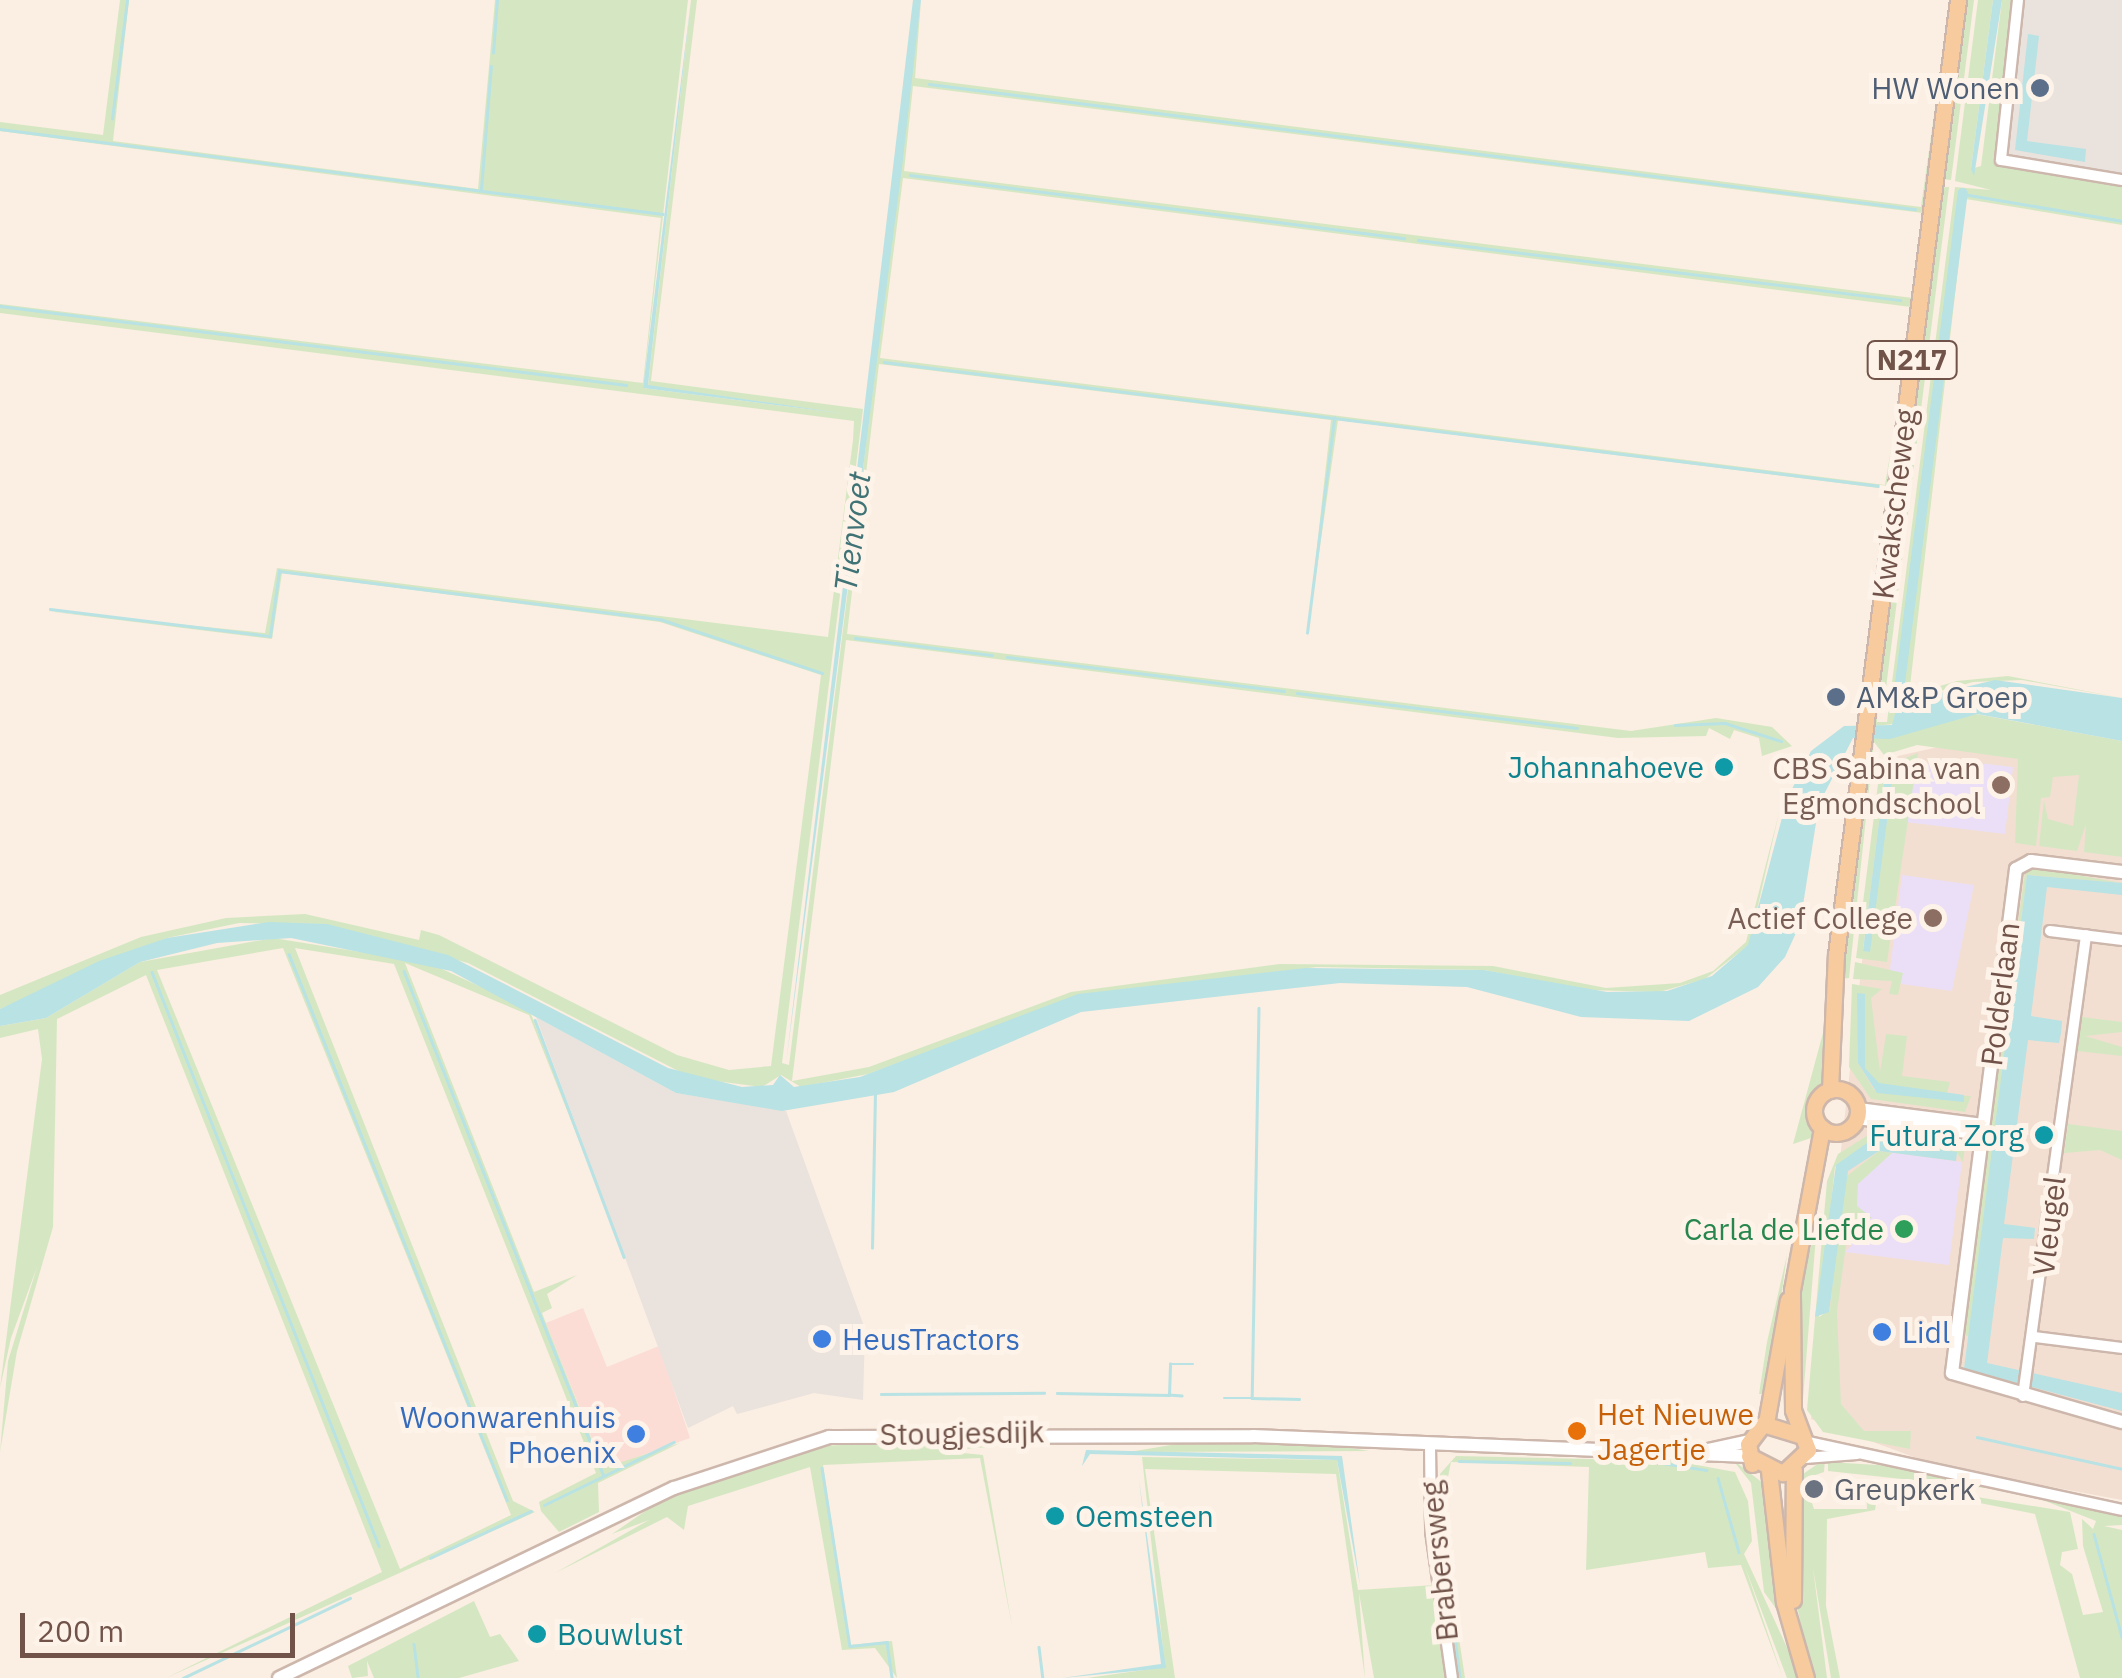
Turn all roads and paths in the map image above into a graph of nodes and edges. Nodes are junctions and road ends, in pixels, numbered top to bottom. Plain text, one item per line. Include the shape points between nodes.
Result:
1 (1958, 0) edge
2 (2018, 0) edge
3 (2122, 180) edge
4 (2122, 872) edge
5 (2050, 931) dead end
6 (2086, 935) junction
7 (2122, 940) edge
8 (1835, 1090) junction
9 (1858, 1114) junction
10 (1827, 1130) junction
11 (1983, 1130) junction
12 (1792, 1290) junction
13 (2034, 1337) junction
14 (2122, 1348) edge
15 (2024, 1391) junction
16 (1769, 1422) junction
17 (2122, 1422) edge
18 (1430, 1445) junction
19 (1780, 1455) junction
20 (2122, 1510) edge
21 (1804, 1671) edge
22 (279, 1678) edge
23 (1452, 1678) edge

1 - 8 main road, Kwakscheweg / N217 via 1832,1008
2 - 3 street via 2003,162
4 - 11 street, Polderlaan via 2020,864
5 - 6 street
6 - 7 street
6 - 13 street, Vleugel
8 - 9 main road
8 - 10 main road, N217 via 1815,1106
9 - 10 main road
9 - 11 street
10 - 12 main road, N217 via 1807,1183
11 - 15 street, Polderlaan via 1952,1376
12 - 16 main road, N217
12 - 19 main road, N217
13 - 14 street
13 - 15 street, Vleugel
15 - 17 street
16 - 19 main road
16 - 19 main road
18 - 19 street, Stougjesdijk
18 - 22 street, Stougjesdijk via 1016,1432 804,1441 664,1493
18 - 23 street, Brabersweg via 1431,1531
19 - 20 street, Stougjesdijk via 1858,1454
19 - 21 main road, N217
19 - 21 main road, N217 via 1776,1521

